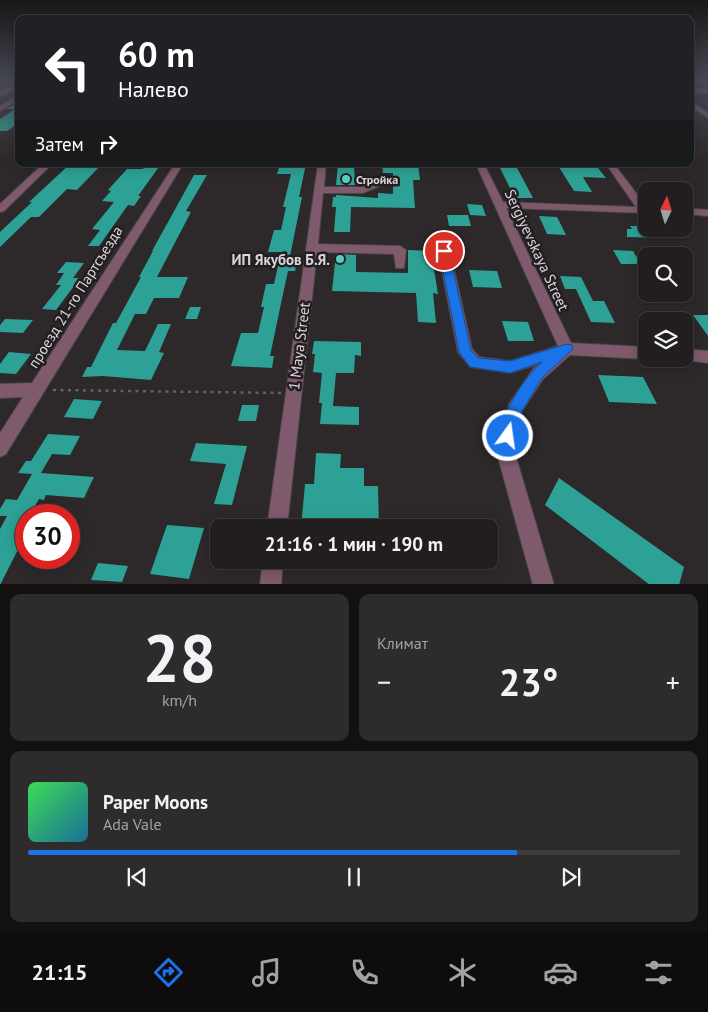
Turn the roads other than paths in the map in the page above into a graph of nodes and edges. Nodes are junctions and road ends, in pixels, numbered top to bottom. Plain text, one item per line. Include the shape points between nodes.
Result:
1 (697, 108) edge
2 (708, 116) edge
3 (45, 167) edge
4 (177, 167) edge
5 (322, 167) edge
6 (481, 167) edge
7 (612, 167) edge
8 (379, 184) dead end
9 (318, 190) junction
10 (638, 201) edge
11 (499, 204) junction
12 (0, 208) edge
13 (638, 210) edge
14 (693, 211) edge
15 (708, 212) edge
16 (311, 248) junction
17 (444, 251) dead end
18 (400, 265) dead end
19 (567, 349) junction
20 (638, 353) edge
21 (693, 356) edge
22 (708, 357) edge
23 (36, 390) junction
24 (0, 391) edge
25 (0, 448) edge
26 (277, 519) edge
27 (271, 569) edge
28 (270, 584) edge
29 (544, 584) edge

1 - 2 street
3 - 12 street
4 - 23 street, проезд 21-го Партсъезда
5 - 9 street, 1 Maya Street
6 - 11 street, Sergiyevskaya Street
7 - 10 street
8 - 9 street via 363,190
9 - 16 street, 1 Maya Street
11 - 13 street
11 - 19 street, Sergiyevskaya Street
14 - 15 street
16 - 18 street via 400,250
16 - 26 street, 1 Maya Street
17 - 19 street via 465,352 475,363 510,367
19 - 20 street
19 - 29 street via 538,374 515,409 505,450
21 - 22 street
23 - 24 street
23 - 25 street, проезд 21-го Партсъезда
27 - 28 street

